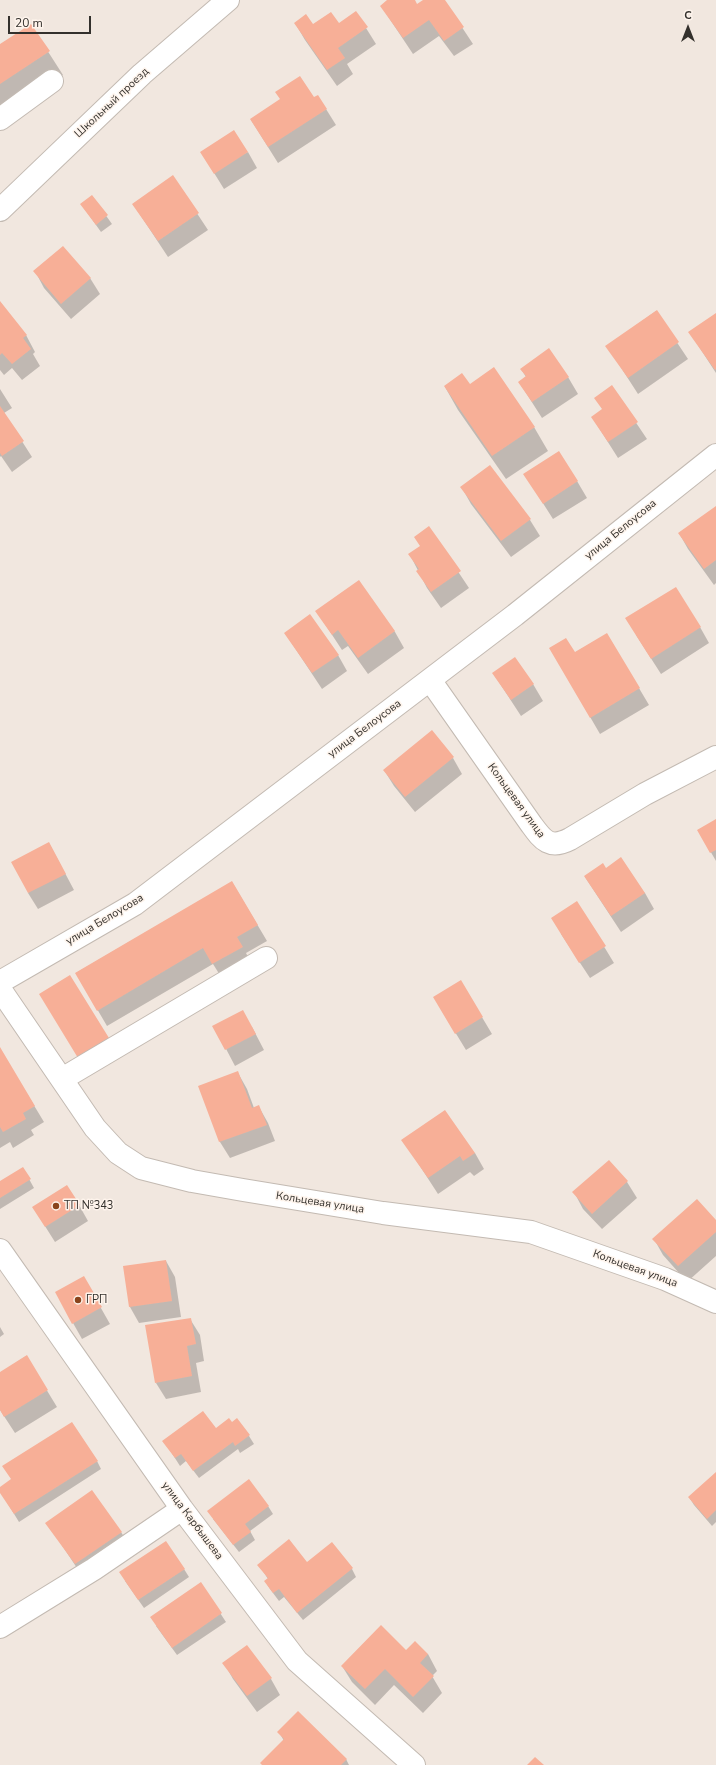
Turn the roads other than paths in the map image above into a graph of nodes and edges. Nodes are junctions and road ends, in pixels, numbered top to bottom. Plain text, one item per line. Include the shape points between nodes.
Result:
1 (228, 0) edge
2 (52, 81) dead end
3 (0, 119) edge
4 (0, 210) edge
5 (716, 454) edge
6 (430, 680) junction
7 (716, 757) edge
8 (266, 958) dead end
9 (0, 982) edge
10 (0, 989) edge
11 (62, 1079) junction
12 (0, 1250) edge
13 (716, 1302) edge
14 (182, 1509) junction
15 (0, 1627) edge
16 (414, 1765) edge

1 - 4 street, Школьный проезд via 142,74
2 - 3 street
5 - 6 street, улица Белоусова
6 - 7 street, Кольцевая улица via 543,840 549,843 563,843 645,794
6 - 9 street, улица Белоусова via 135,904
8 - 11 street
10 - 11 street, Кольцевая улица
11 - 13 street, Кольцевая улица via 103,1137 118,1153 141,1168 251,1192 383,1213 531,1232 665,1278
12 - 14 street, улица Карбышева
14 - 15 street via 94,1569
14 - 16 street, улица Карбышева via 297,1661

